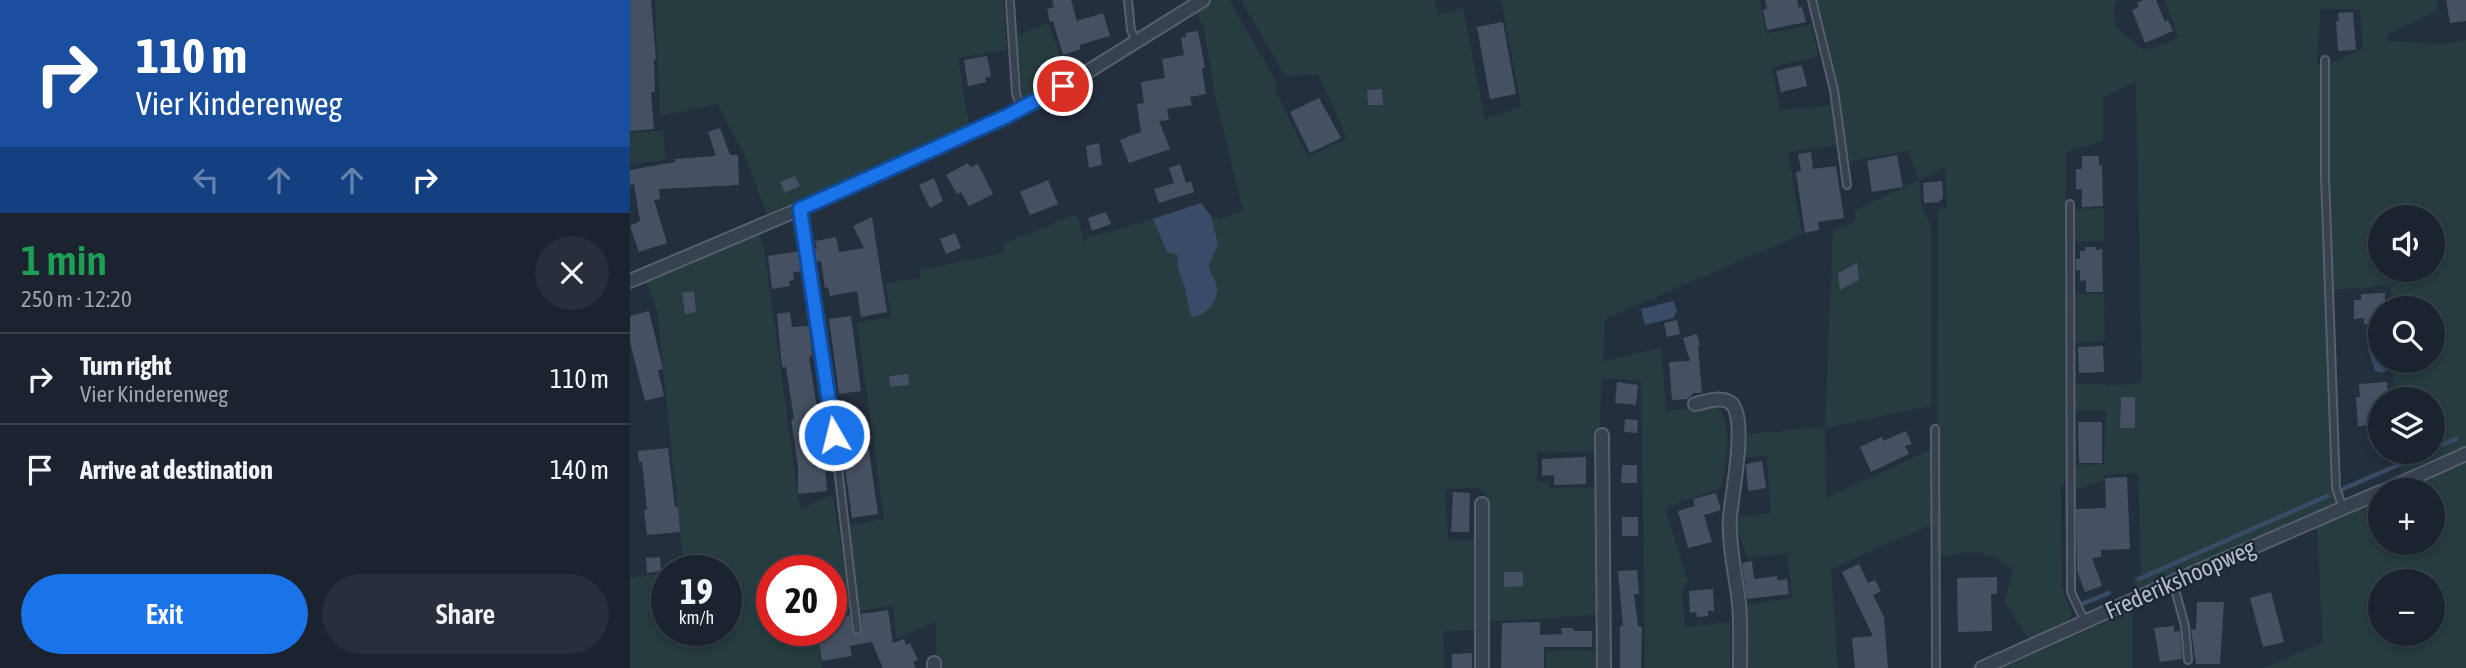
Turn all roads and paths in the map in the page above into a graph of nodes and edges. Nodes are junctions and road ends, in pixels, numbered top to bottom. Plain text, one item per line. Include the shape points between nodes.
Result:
1 (1128, 0) edge
2 (1203, 0) edge
3 (1812, 0) edge
4 (1010, 2) dead end
5 (1136, 41) junction
6 (2325, 60) dead end
7 (1021, 109) junction
8 (1847, 186) dead end
9 (2070, 204) dead end
10 (800, 209) junction
11 (630, 281) edge
12 (1695, 404) dead end
13 (1934, 429) dead end
14 (1602, 435) dead end
15 (2466, 454) edge
16 (2413, 478) edge
17 (2368, 497) edge
18 (1482, 504) dead end
19 (2343, 508) junction
20 (2173, 582) junction
21 (2085, 622) junction
22 (857, 630) dead end
23 (2188, 660) dead end
24 (1482, 668) edge
25 (1604, 668) edge
26 (1740, 668) edge
27 (1936, 668) edge
28 (1982, 668) edge

1 - 5 lane
2 - 5 street
3 - 8 lane via 1834,90
4 - 7 lane
5 - 7 street
6 - 19 lane via 2336,488
7 - 10 street
9 - 21 lane via 2071,592
10 - 11 street
10 - 22 lane
12 - 26 street via 1728,401 1738,421 1730,520 1740,608
13 - 27 lane
14 - 25 street
15 - 16 street
17 - 19 street, Frederikshoopweg
18 - 24 street
19 - 20 street, Frederikshoopweg
20 - 21 street, Frederikshoopweg
20 - 23 lane
21 - 28 street, Frederikshoopweg

